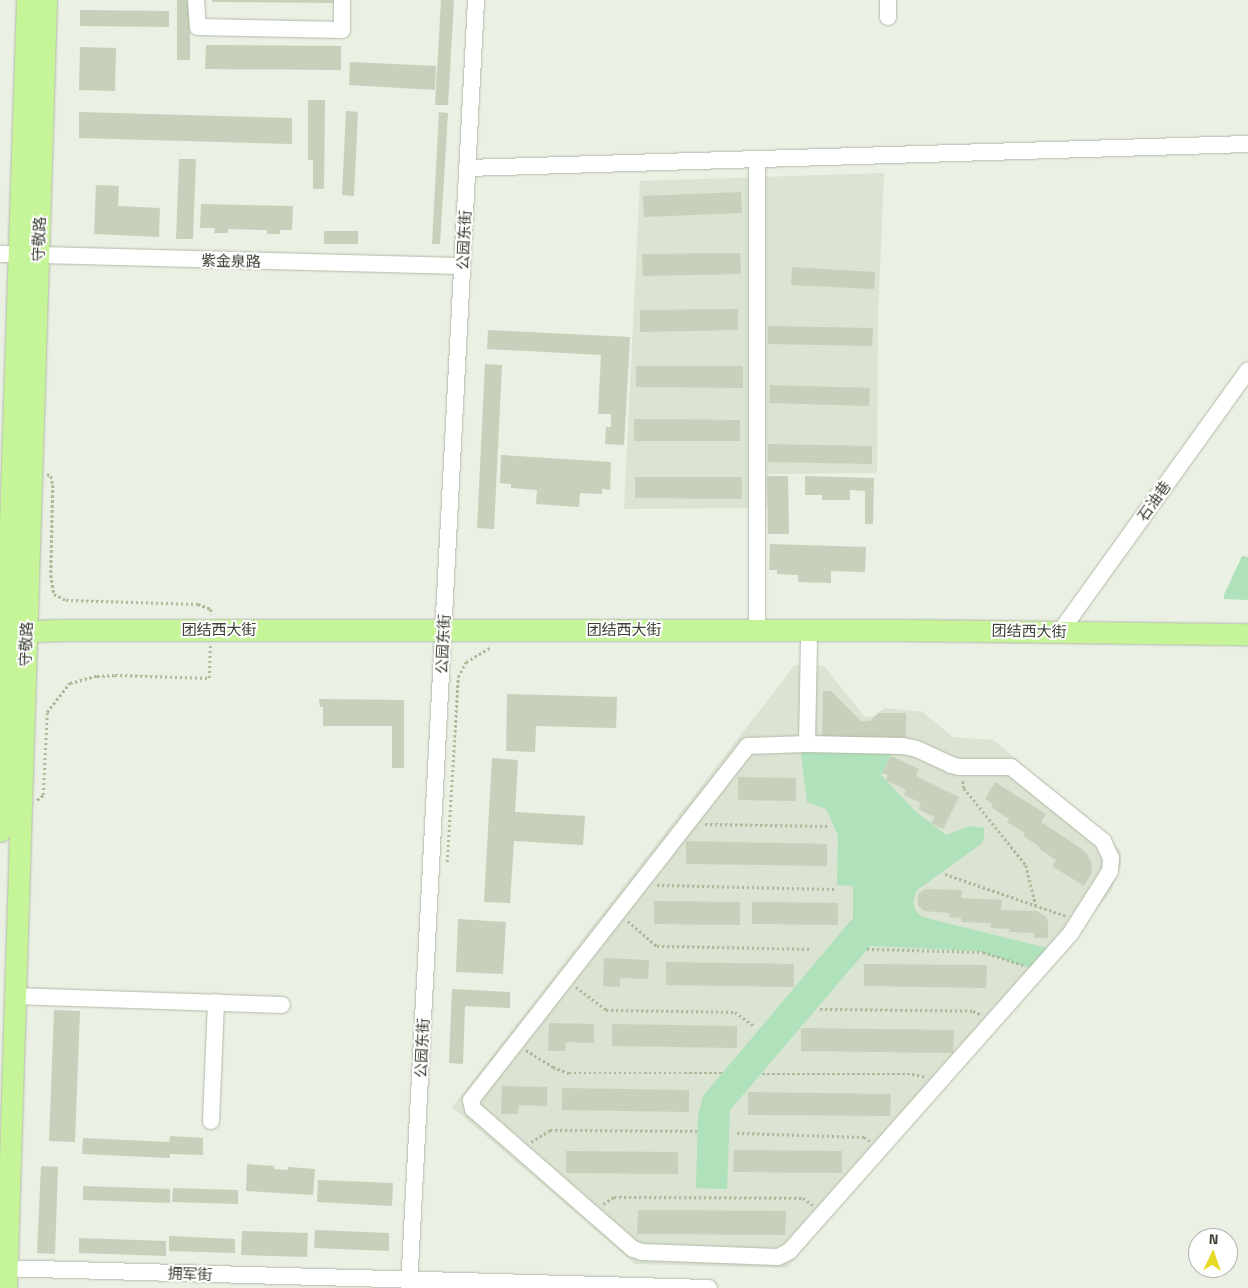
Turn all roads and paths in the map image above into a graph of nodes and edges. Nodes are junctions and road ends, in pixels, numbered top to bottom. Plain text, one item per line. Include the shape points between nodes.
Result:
1 (27, 0) edge
2 (46, 0) edge
3 (196, 0) edge
4 (342, 0) edge
5 (476, 0) edge
6 (888, 0) edge
7 (888, 17) dead end
8 (1248, 144) edge
9 (756, 159) junction
10 (468, 168) junction
11 (19, 255) edge
12 (462, 266) junction
13 (1248, 370) edge
14 (31, 466) junction
15 (757, 630) junction
16 (1060, 632) junction
17 (1248, 634) edge
18 (210, 637) junction
19 (443, 637) junction
20 (11, 638) edge
21 (497, 643) junction
22 (809, 643) junction
23 (1248, 647) edge
24 (807, 744) junction
25 (960, 767) junction
26 (21, 800) junction
27 (686, 824) junction
28 (828, 826) dead end
29 (0, 831) edge
30 (446, 868) dead end
31 (945, 874) dead end
32 (638, 885) junction
33 (835, 889) dead end
34 (1036, 906) junction
35 (618, 911) junction
36 (1079, 920) junction
37 (812, 949) dead end
38 (867, 949) dead end
39 (1039, 970) junction
40 (564, 979) junction
41 (14, 996) junction
42 (216, 1002) junction
43 (282, 1005) dead end
44 (820, 1009) dead end
45 (994, 1021) junction
46 (754, 1026) dead end
47 (514, 1043) junction
48 (722, 1073) dead end
49 (762, 1074) dead end
50 (938, 1085) junction
51 (211, 1121) dead end
52 (697, 1132) dead end
53 (737, 1133) dead end
54 (520, 1149) junction
55 (880, 1150) junction
56 (591, 1212) junction
57 (825, 1212) junction
58 (4, 1275) edge
59 (409, 1284) edge
60 (696, 1288) edge
61 (709, 1288) edge

1 - 11 main road, 守敬路
2 - 11 main road, 守敬路
3 - 4 street via 198,27 342,30
5 - 10 street, 公园东街
6 - 7 street
8 - 9 street
9 - 10 street
9 - 15 street
10 - 12 street, 公园东街
11 - 12 street, 紫金泉路
11 - 14 main road, 守敬路
11 - 20 main road, 守敬路
12 - 19 street, 公园东街
13 - 16 street, 石油巷
14 - 18 path via 51,476 53,485 54,594 66,600 198,604 211,609
14 - 20 main road, 守敬路
15 - 16 main road, 团结西大街
15 - 19 main road, 团结西大街
16 - 17 main road, 团结西大街
18 - 19 main road, 团结西大街
18 - 20 main road, 团结西大街
18 - 26 path via 209,678 115,675 70,683 46,712 42,795 38,800
19 - 21 main road, 团结西大街
19 - 59 street, 公园东街
20 - 26 main road, 守敬路
20 - 29 main road, 守敬路
21 - 22 main road, 团结西大街
21 - 30 path via 466,662 458,677
22 - 23 main road, 团结西大街
22 - 24 street
24 - 25 street via 904,746
24 - 27 street via 748,746
25 - 34 path via 964,788 1026,866
25 - 36 street via 1003,766 1014,769 1103,841 1111,858 1110,871
26 - 41 main road, 守敬路
27 - 28 path
27 - 32 street
31 - 34 path
32 - 33 path
32 - 35 street
34 - 36 path
35 - 37 path via 657,946
35 - 40 street
36 - 39 street
38 - 39 path via 983,952
39 - 45 street
40 - 46 path via 606,1010 735,1012
40 - 47 street
41 - 42 street
41 - 58 main road, 守敬路
42 - 43 street
42 - 51 street
44 - 45 path via 973,1011
45 - 50 street
47 - 48 path via 562,1072
47 - 54 street via 475,1093 471,1105
49 - 50 path via 912,1074 930,1078
50 - 55 street
52 - 54 path via 550,1130
53 - 55 path via 864,1137
54 - 56 street
55 - 57 street
56 - 57 path via 614,1197 803,1198
56 - 57 street via 642,1252 778,1256 790,1251
58 - 59 street, 拥军街
59 - 60 street, 拥军街
60 - 61 street, 拥军街

